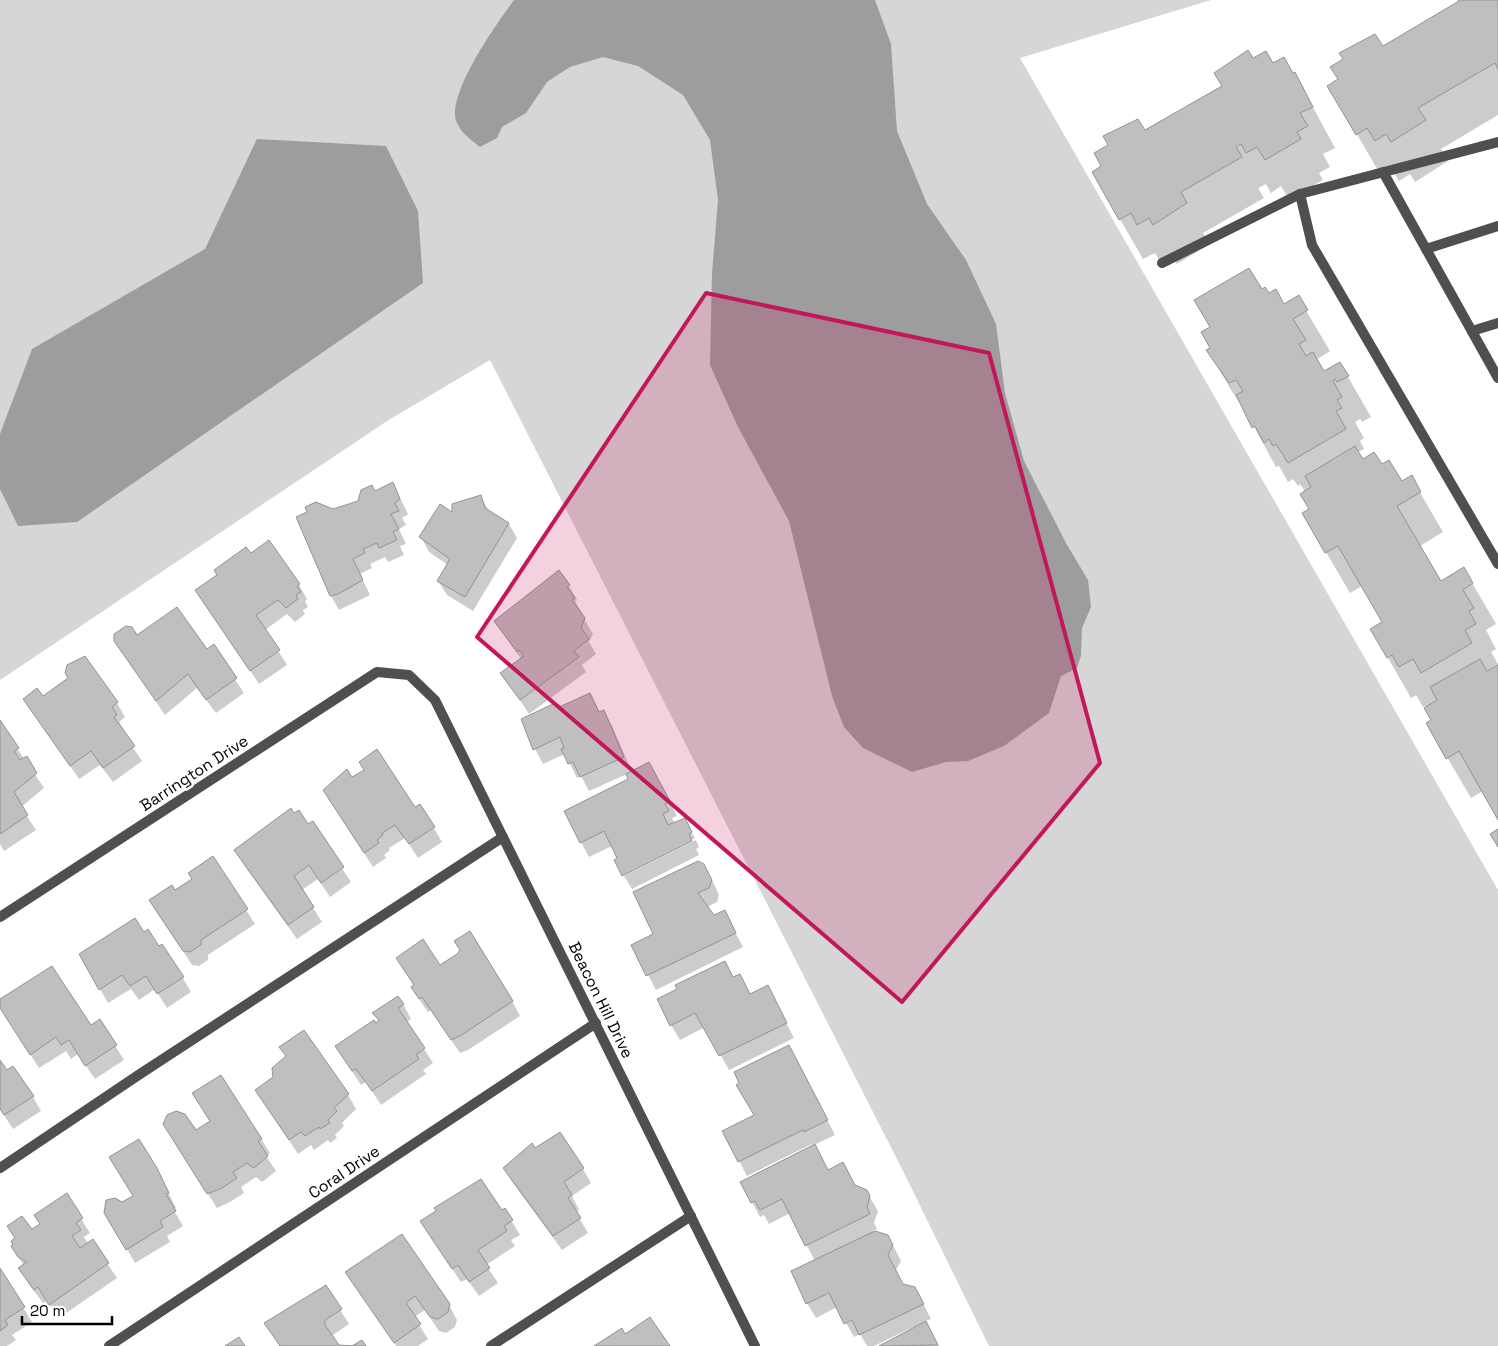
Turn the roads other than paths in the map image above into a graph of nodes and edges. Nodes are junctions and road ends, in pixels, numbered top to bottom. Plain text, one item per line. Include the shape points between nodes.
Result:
1 (1498, 142) edge
2 (1383, 172) junction
3 (1300, 194) junction
4 (1498, 226) edge
5 (1426, 249) junction
6 (1162, 263) dead end
7 (1498, 323) edge
8 (1472, 331) junction
9 (1498, 378) edge
10 (1498, 564) edge
11 (409, 675) joint
12 (503, 837) junction
13 (0, 917) edge
14 (596, 1023) junction
15 (0, 1168) edge
16 (692, 1216) junction
17 (109, 1346) edge
18 (491, 1346) edge
19 (755, 1346) edge

1 - 2 street
2 - 3 street
2 - 5 street
3 - 6 street
3 - 10 street via 1312,245
4 - 5 street
5 - 8 street
7 - 8 street
8 - 9 street
11 - 12 street, Beacon Hill Drive via 435,700
11 - 13 street, Barrington Drive via 377,672
12 - 14 street, Beacon Hill Drive
12 - 15 street
14 - 16 street, Beacon Hill Drive
14 - 17 street, Coral Drive
16 - 18 street
16 - 19 street, Beacon Hill Drive

